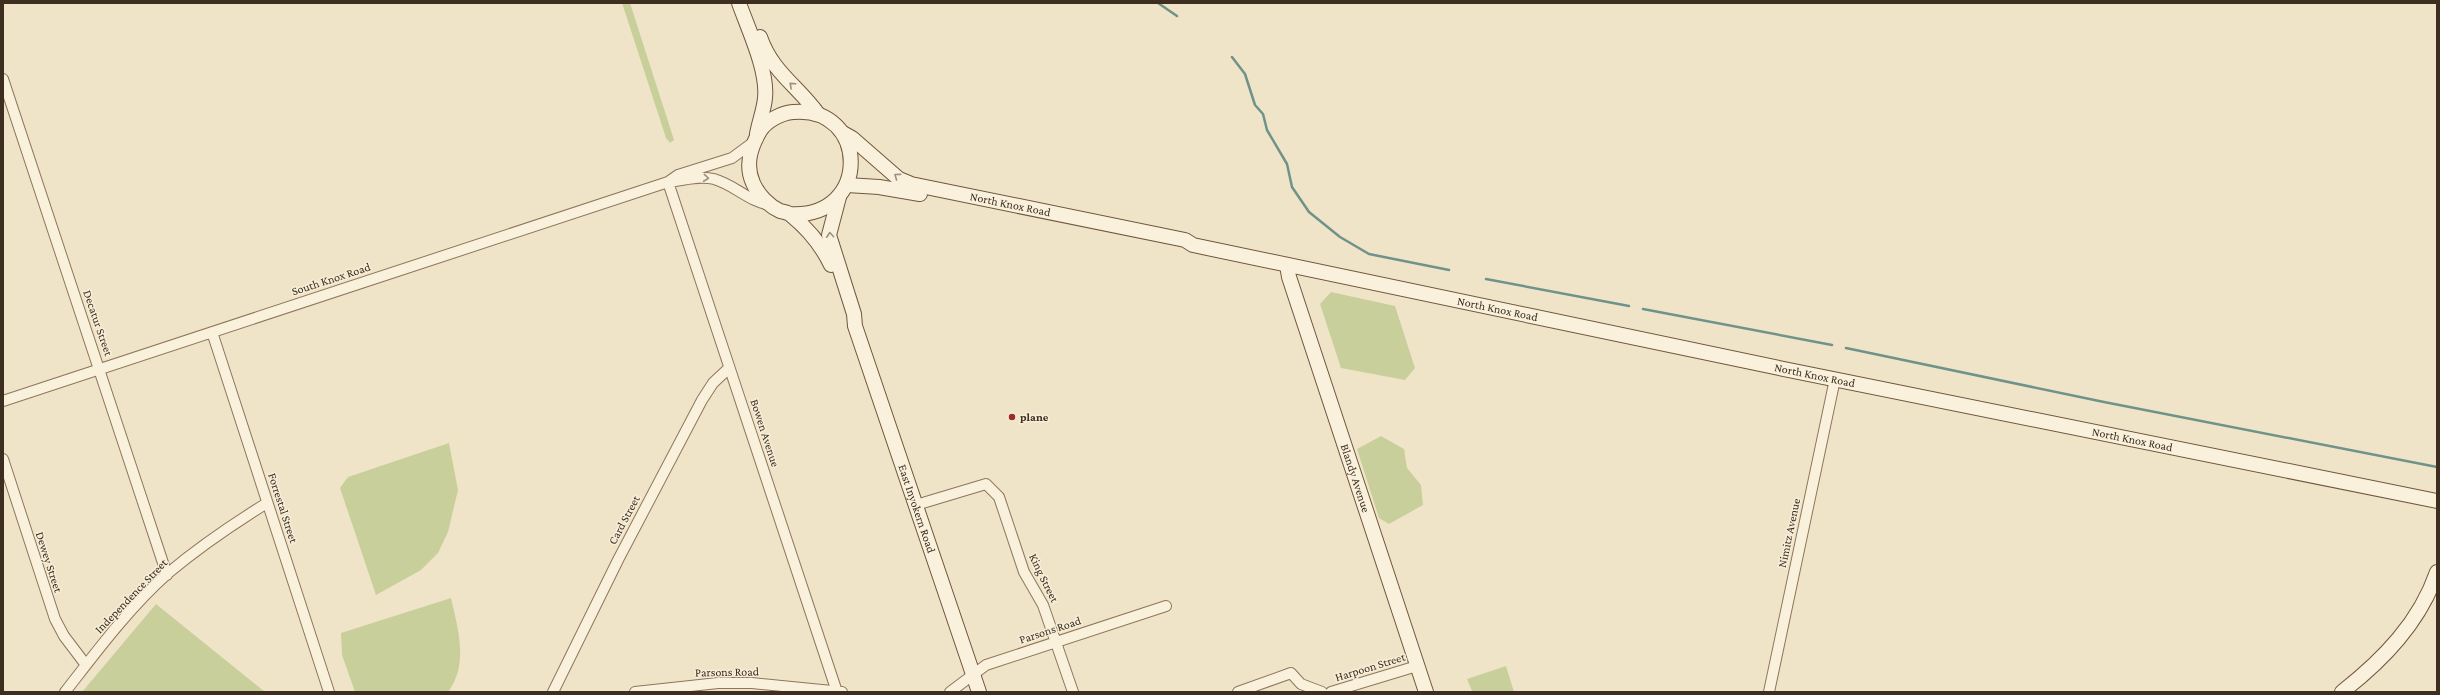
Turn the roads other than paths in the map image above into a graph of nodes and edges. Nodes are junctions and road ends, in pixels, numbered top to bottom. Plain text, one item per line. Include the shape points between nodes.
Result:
1 (739, 3) edge
2 (748, 3) edge
3 (3, 79) edge
4 (818, 114) junction
5 (843, 133) junction
6 (755, 139) junction
7 (668, 182) junction
8 (847, 185) junction
9 (839, 197) junction
10 (771, 206) junction
11 (790, 214) junction
12 (1193, 245) junction
13 (1287, 265) junction
14 (855, 326) junction
15 (212, 332) junction
16 (729, 368) junction
17 (101, 370) junction
18 (1836, 379) junction
19 (3, 401) edge
20 (3, 459) edge
21 (2437, 501) edge
22 (267, 503) junction
23 (916, 505) junction
24 (2437, 572) edge
25 (167, 575) junction
26 (1166, 606) dead end
27 (1056, 641) junction
28 (86, 665) junction
29 (1417, 666) junction
30 (2366, 671) junction
31 (972, 674) junction
32 (671, 690) edge
33 (65, 692) edge
34 (329, 692) edge
35 (553, 692) edge
36 (635, 692) edge
37 (839, 692) edge
38 (950, 692) edge
39 (978, 692) edge
40 (1073, 692) edge
41 (1238, 692) edge
42 (1322, 692) edge
43 (1331, 692) edge
44 (1426, 692) edge
45 (1769, 692) edge
46 (2332, 692) edge
47 (2342, 692) edge

1 - 6 street via 764,84 765,96
4 -> 2 street via 807,99 773,65 764,49
3 - 17 street, Decatur Street
4 - 5 street via 832,122
4 - 6 street via 788,112 774,118 762,128
5 - 8 street via 850,150 852,168
12 -> 5 street, North Knox Road via 1186,240 910,184 899,179
6 - 7 street, South Knox Road via 732,158 678,175
6 - 10 street via 749,155 749,169 760,196
7 -> 10 street, South Knox Road via 692,178 714,179 757,203
7 - 15 street, South Knox Road
7 - 16 street, Bowen Avenue
8 - 9 street
8 - 12 street, North Knox Road via 916,193 1185,248
9 - 11 street via 817,212
14 -> 9 street, East Inyokern Road via 854,314 829,235
10 - 11 street
11 - 14 street, East Inyokern Road via 824,252 849,317
12 - 13 street, North Knox Road
13 - 18 street, North Knox Road
13 - 29 street, Blandy Avenue
14 - 23 street, East Inyokern Road
15 - 17 street, South Knox Road
15 - 22 street, Forrestal Street
16 - 35 street, Card Street via 713,383 702,400 618,560
16 - 37 street, Bowen Avenue
17 - 19 street, South Knox Road
17 - 25 street, Decatur Street
18 - 21 street, North Knox Road
18 - 45 street, Nimitz Avenue
20 - 28 street, Dewey Street via 55,619 64,636
22 - 25 street, Independence Street via 244,517
22 - 34 street, Forrestal Street
23 - 27 street, King Street via 986,484 999,497 1024,572 1043,605
23 - 31 street, East Inyokern Road
24 - 30 street via 2408,627 2386,654
25 - 28 street, Independence Street via 115,627
26 - 27 street, Parsons Road
27 - 31 street, Parsons Road via 986,665
27 - 40 street, King Street
28 - 33 street, Independence Street
29 - 43 street, Harpoon Street
29 - 44 street, Blandy Avenue
30 - 46 street
30 - 47 street
31 - 38 street, Parsons Road
31 - 39 street, East Inyokern Road
32 - 36 street, Parsons Road
32 - 37 street, Parsons Road via 718,682
41 - 42 street, Harpoon Street via 1291,673 1301,684

